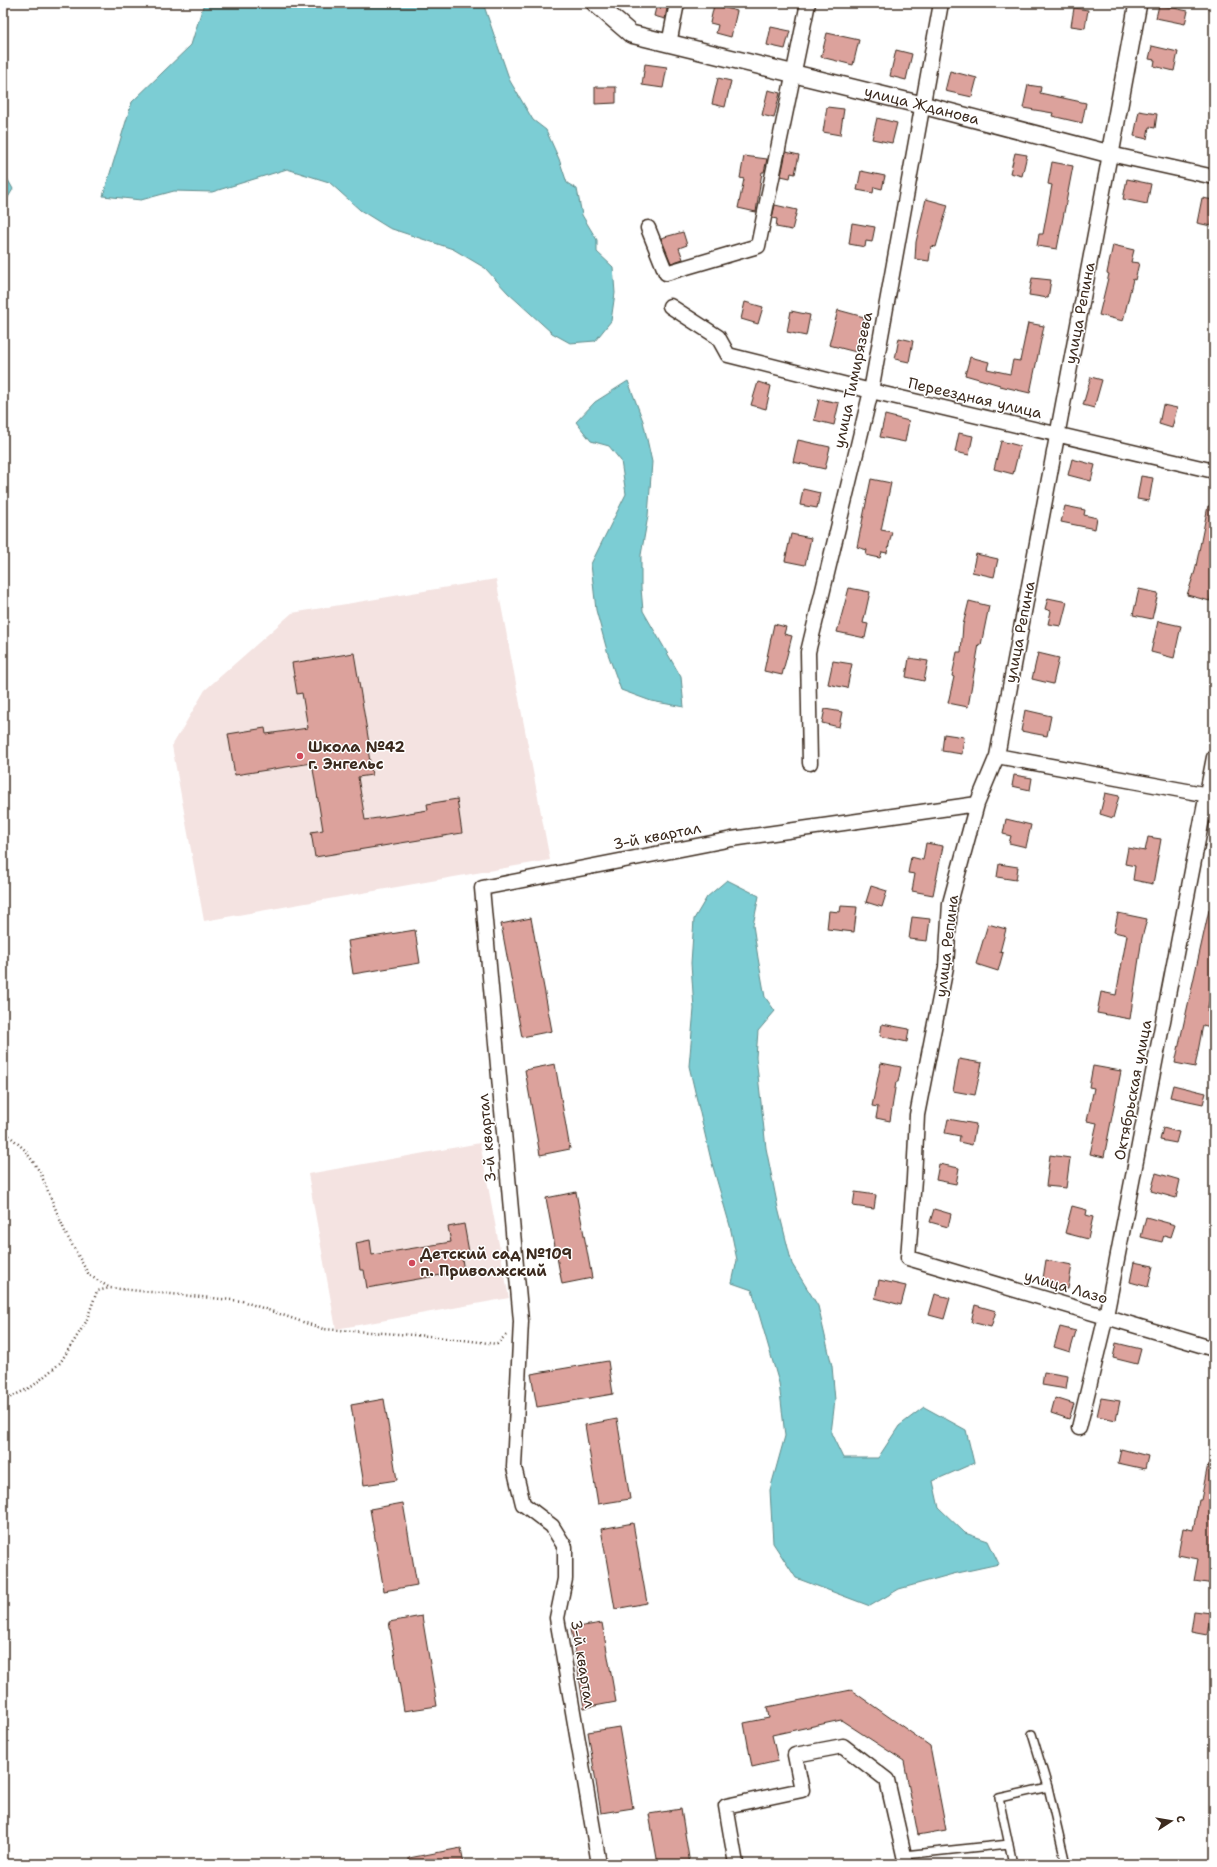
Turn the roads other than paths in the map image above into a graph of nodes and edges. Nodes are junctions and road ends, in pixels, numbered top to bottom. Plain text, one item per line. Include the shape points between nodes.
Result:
1 (595, 3) edge
2 (677, 3) edge
3 (808, 3) edge
4 (941, 3) edge
5 (1138, 3) edge
6 (670, 44) junction
7 (793, 74) junction
8 (922, 105) junction
9 (1110, 154) junction
10 (1214, 177) edge
11 (648, 228) dead end
12 (670, 306) dead end
13 (870, 391) junction
14 (1057, 435) junction
15 (1214, 471) edge
16 (997, 756) junction
17 (1214, 757) edge
18 (810, 762) dead end
19 (1211, 796) edge
20 (977, 804) junction
21 (908, 1258) joint
22 (1106, 1316) junction
23 (1214, 1349) edge
24 (1079, 1428) dead end
25 (1032, 1734) dead end
26 (1048, 1787) junction
27 (1009, 1844) junction
28 (905, 1860) edge
29 (599, 1864) edge
30 (736, 1864) edge
31 (1013, 1864) edge
32 (1066, 1864) edge

1 - 6 street, улица Жданова via 630,34
2 - 6 street
3 - 7 street
4 - 8 street, улица Тимирязева
5 - 9 street, улица Репина
6 - 7 street, улица Жданова
7 - 8 street, улица Жданова
7 - 11 street via 758,246 666,273
8 - 9 street, улица Жданова
8 - 13 street, улица Тимирязева
9 - 10 street, улица Жданова
9 - 14 street, улица Репина
12 - 13 street, Переездная улица via 718,337 728,355
13 - 14 street, Переездная улица
13 - 18 street, улица Тимирязева via 808,652
14 - 15 street, Переездная улица
14 - 16 street, улица Репина
16 - 19 street
16 - 20 street, улица Репина
17 - 19 street, Октябрьская улица
19 - 22 street, Октябрьская улица
20 - 21 street, улица Репина via 950,903 946,967 917,1115
20 - 29 street, 3-й квартал via 732,839 482,888 521,1321 514,1467 523,1504 552,1526 565,1547 565,1579 557,1618
21 - 22 street, улица Лазо
22 - 23 street, улица Лазо
22 - 24 street, Октябрьская улица
25 - 26 lane
26 - 27 lane via 999,1798
26 - 32 lane
27 - 28 lane
27 - 31 lane
28 - 30 street via 887,1780 843,1746 795,1755 802,1790 726,1806

